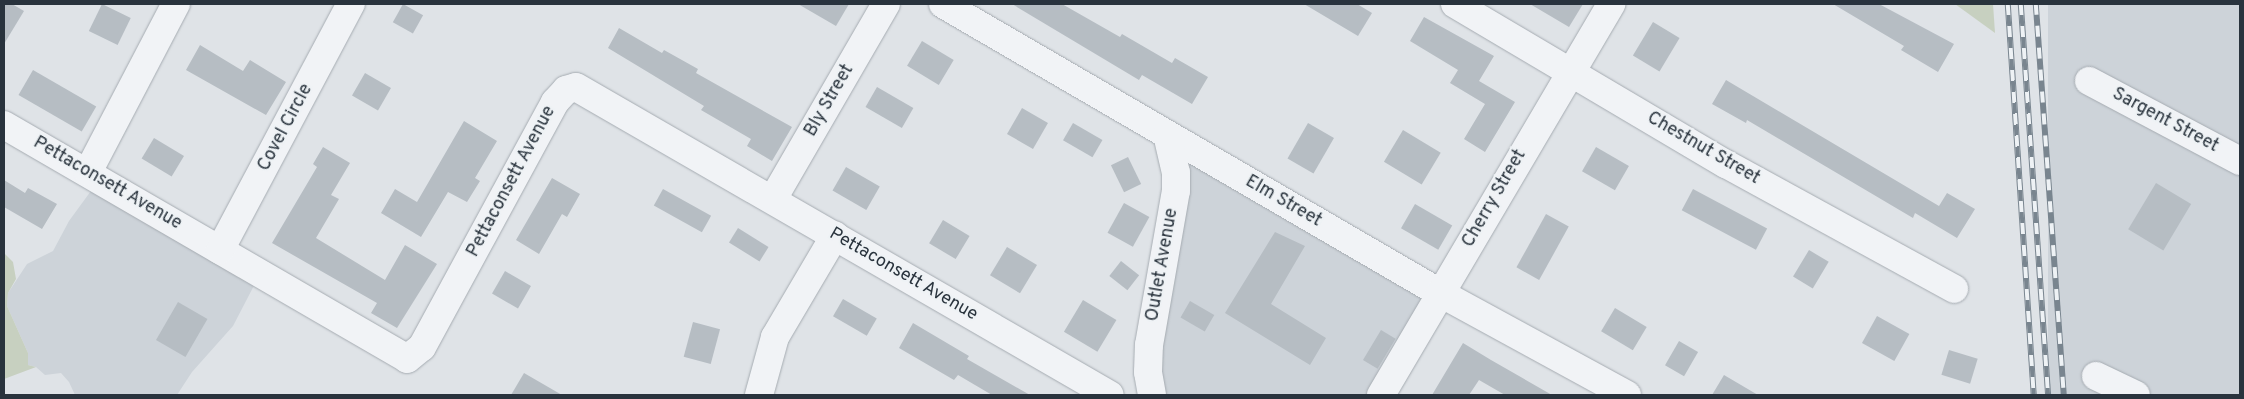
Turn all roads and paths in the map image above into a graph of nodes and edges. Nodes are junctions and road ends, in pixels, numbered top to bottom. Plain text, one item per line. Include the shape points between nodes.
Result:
1 (176, 4) edge
2 (351, 4) edge
3 (886, 4) edge
4 (943, 4) edge
5 (1455, 4) edge
6 (1611, 4) edge
7 (1570, 72) junction
8 (2089, 81) dead end
9 (4, 125) edge
10 (1167, 135) junction
11 (2240, 161) edge
12 (88, 172) junction
13 (773, 199) junction
14 (835, 235) junction
15 (220, 250) junction
16 (1954, 289) dead end
17 (1440, 293) junction
18 (2096, 376) dead end
19 (759, 395) edge
20 (1110, 395) edge
21 (1152, 395) edge
22 (1381, 395) edge
23 (1627, 395) edge
24 (2136, 395) edge

1 - 12 street
2 - 15 street, Covel Circle
3 - 13 street, Bly Street
4 - 10 street, Elm Street
5 - 7 street, Chestnut Street
6 - 7 street, Cherry Street
7 - 16 street, Chestnut Street
7 - 17 street, Cherry Street
8 - 11 street, Sargent Street
9 - 12 street, Pettaconsett Avenue
10 - 17 street, Elm Street
10 - 21 street, Outlet Avenue via 1176,172 1176,191 1149,345 1148,372
12 - 15 street, Pettaconsett Avenue
13 - 14 street, Pettaconsett Avenue
13 - 15 street, Pettaconsett Avenue via 576,87 559,95 422,347 407,359
14 - 19 street via 776,337
14 - 20 street, Pettaconsett Avenue
17 - 22 street, Cherry Street
17 - 23 street, Elm Street
18 - 24 street

